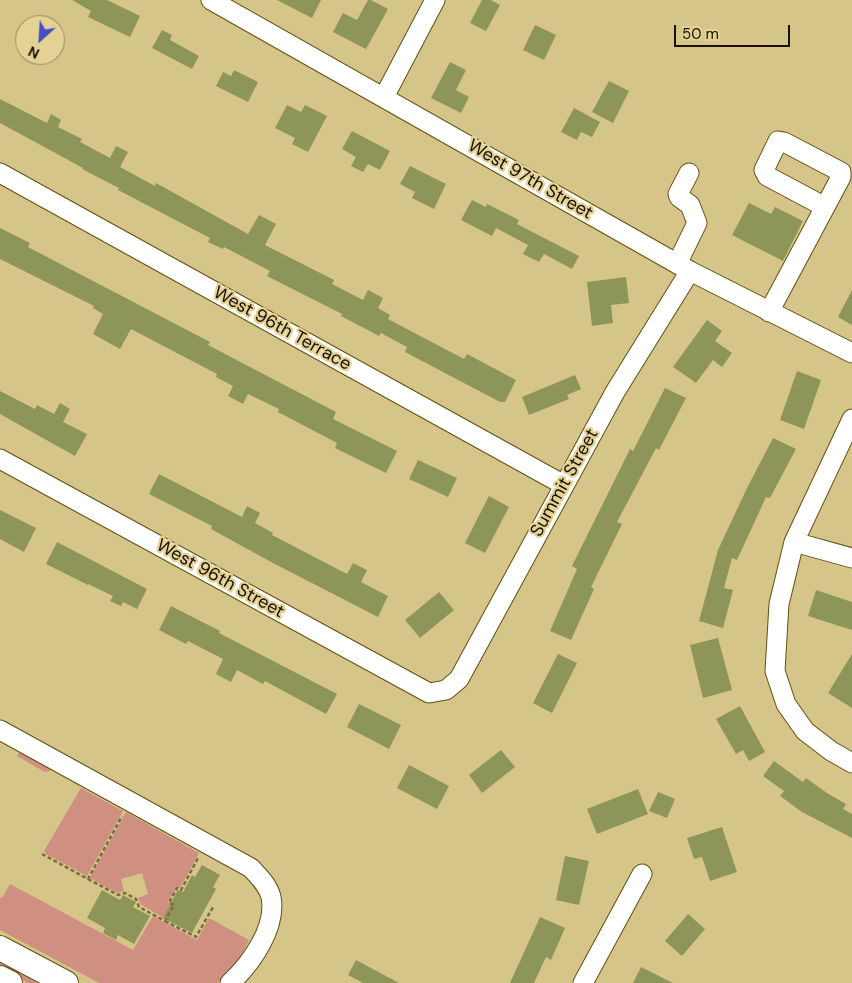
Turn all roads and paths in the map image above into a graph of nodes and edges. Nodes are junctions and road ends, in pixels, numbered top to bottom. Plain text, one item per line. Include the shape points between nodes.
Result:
1 (211, 0) edge
2 (435, 0) edge
3 (384, 97) junction
4 (0, 173) edge
5 (689, 173) dead end
6 (825, 208) dead end
7 (683, 267) junction
8 (770, 312) junction
9 (852, 353) edge
10 (852, 419) edge
11 (0, 459) edge
12 (564, 485) junction
13 (794, 542) junction
14 (852, 558) edge
15 (441, 691) joint
16 (0, 730) edge
17 (852, 763) edge
18 (125, 810) dead end
19 (202, 852) dead end
20 (42, 854) dead end
21 (642, 874) dead end
22 (88, 879) junction
23 (213, 907) dead end
24 (165, 921) junction
25 (0, 948) edge
26 (0, 978) edge
27 (10, 983) edge
28 (66, 983) edge
29 (230, 983) edge
30 (583, 983) edge

1 - 3 street, West 97th Street
2 - 3 street
3 - 7 street, West 97th Street
4 - 12 street, West 96th Terrace
5 - 7 street, Summit Street via 678,194 690,205 697,223
6 - 8 street
7 - 8 street, West 97th Street
7 - 12 street, Summit Street
8 - 9 street, West 97th Street
10 - 13 street
11 - 15 street, West 96th Street via 429,693
12 - 15 street, Summit Street via 459,680
13 - 14 street
13 - 17 street via 778,604 775,671 784,700 805,731
16 - 29 street via 251,868 262,880 271,898 268,925 253,959
18 - 22 path
19 - 24 path via 181,890 177,888 170,902 174,905
20 - 22 path
21 - 30 street
22 - 24 path via 118,895 125,893 136,899 140,906
23 - 24 path via 196,937
25 - 28 main road
26 - 27 main road

